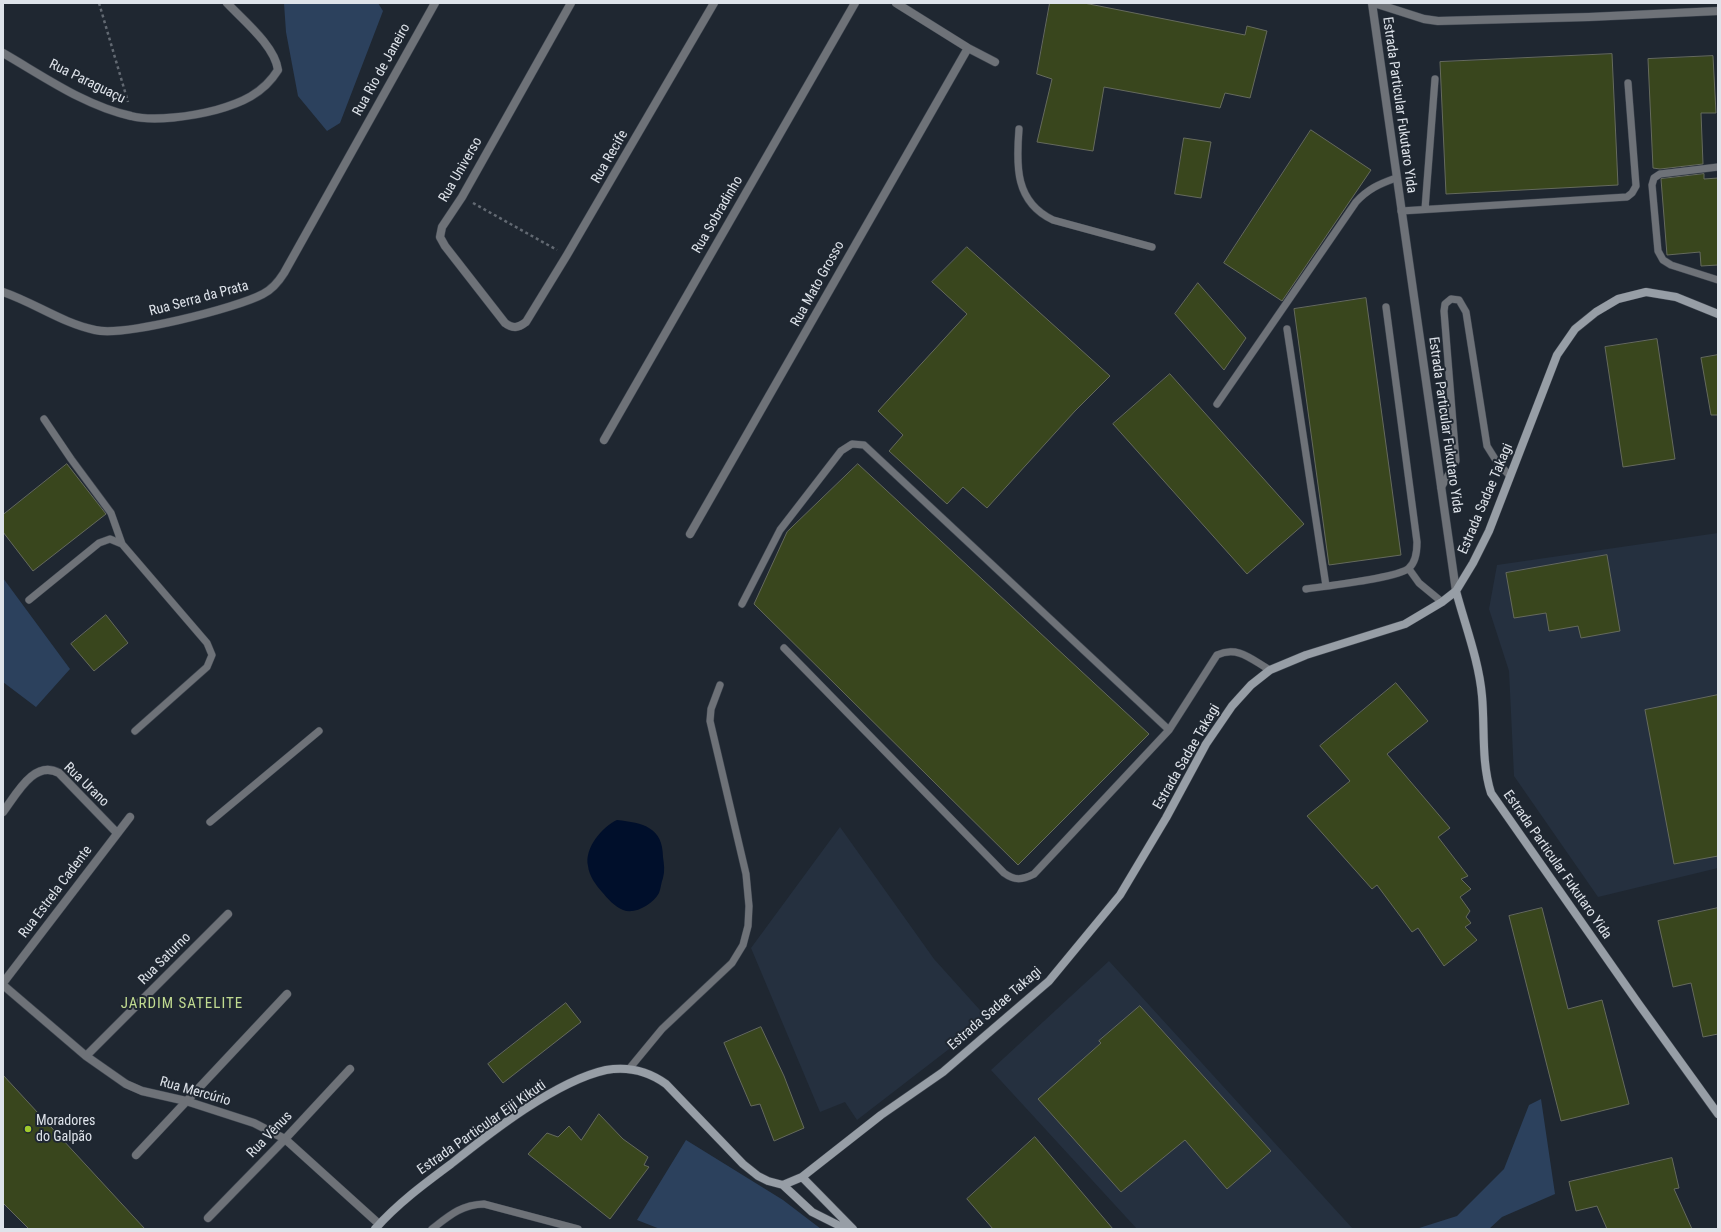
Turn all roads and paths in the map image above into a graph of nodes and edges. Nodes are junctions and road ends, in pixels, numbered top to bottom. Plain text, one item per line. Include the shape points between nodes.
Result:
1 (99, 3) edge
2 (227, 3) edge
3 (435, 3) edge
4 (571, 3) edge
5 (714, 3) edge
6 (855, 3) edge
7 (896, 3) edge
8 (1373, 3) edge
9 (1718, 10) edge
10 (968, 48) junction
11 (3, 53) edge
12 (995, 62) dead end
13 (1435, 79) dead end
14 (1628, 83) dead end
15 (133, 117) junction
16 (1019, 129) dead end
17 (352, 150) joint
18 (1718, 167) edge
19 (1396, 178) junction
20 (462, 197) junction
21 (1425, 209) junction
22 (1401, 211) junction
23 (1152, 247) dead end
24 (567, 255) junction
25 (1718, 280) edge
26 (3, 292) edge
27 (1386, 306) dead end
28 (1718, 314) edge
29 (526, 322) joint
30 (1287, 328) dead end
31 (1217, 404) dead end
32 (44, 419) dead end
33 (604, 440) dead end
34 (1510, 476) junction
35 (1441, 488) junction
36 (690, 534) dead end
37 (122, 544) junction
38 (1409, 569) junction
39 (1326, 586) junction
40 (1306, 589) dead end
41 (1456, 591) junction
42 (29, 600) dead end
43 (1442, 602) junction
44 (742, 604) dead end
45 (784, 648) dead end
46 (1270, 670) junction
47 (720, 685) dead end
48 (1169, 730) junction
49 (135, 731) dead end
50 (319, 731) dead end
51 (3, 812) edge
52 (130, 816) dead end
53 (210, 822) dead end
54 (117, 833) junction
55 (228, 914) dead end
56 (3, 984) edge
57 (287, 994) dead end
58 (86, 1056) junction
59 (350, 1069) dead end
60 (629, 1069) junction
61 (186, 1101) junction
62 (1718, 1114) edge
63 (285, 1139) junction
64 (136, 1155) dead end
65 (802, 1177) junction
66 (783, 1185) junction
67 (208, 1218) dead end
68 (377, 1226) edge
69 (432, 1229) edge
70 (578, 1229) edge
71 (846, 1229) edge
72 (853, 1229) edge

1 - 15 path
2 - 15 street, Rua Paraguaçu via 271,50 277,61 278,70 273,77 257,94 238,104 176,118
3 - 17 street, Rua Rio de Janeiro
4 - 20 street, Rua Universo
5 - 24 street, Rua Recife
6 - 33 street, Rua Sobradinho
7 - 10 street
8 - 9 street via 1438,21
8 - 19 street, Estrada Particular Fukutaro Yida
10 - 12 street
10 - 36 street, Rua Mato Grosso
11 - 15 street, Rua Paraguaçu via 75,94 109,110
13 - 21 lane
14 - 21 lane via 1636,186 1627,197
16 - 23 lane via 1016,159 1019,179 1040,214 1053,220
17 - 26 street, Rua Serra da Prata via 284,273 265,294 252,300 130,330 97,331 64,321
18 - 25 lane via 1660,174 1654,178 1652,185 1658,251 1663,260
19 - 22 street, Estrada Particular Fukutaro Yida
19 - 31 lane via 1376,185 1356,202
20 - 24 path
20 - 29 street, Rua Universo via 442,227 440,237 505,323 511,328 519,327
21 - 22 lane
22 - 35 street, Estrada Particular Fukutaro Yida
24 - 29 street, Rua Recife
27 - 38 lane via 1417,542 1417,555
28 - 34 street, Estrada Sadae Takagi via 1676,297 1646,292 1618,299 1596,312 1575,329 1557,355
30 - 39 lane
32 - 37 lane via 111,513
34 - 35 lane via 1487,446 1466,312 1459,300 1451,299 1445,304 1444,311 1456,461
34 - 41 street, Estrada Sadae Takagi via 1473,564
35 - 41 street, Estrada Particular Fukutaro Yida
37 - 42 lane via 110,539 99,543
37 - 49 lane via 207,643 212,655 207,667
38 - 39 lane via 1394,575
38 - 43 lane via 1419,583
39 - 40 lane
41 - 43 street, Estrada Sadae Takagi
41 - 62 street, Estrada Particular Fukutaro Yida via 1479,677 1486,776 1491,793
43 - 46 street, Estrada Sadae Takagi via 1405,624 1306,655
44 - 48 lane via 780,530 840,451 852,444 864,445
45 - 48 lane via 998,868 1013,879 1024,879 1034,874
46 - 48 lane via 1236,651 1226,650 1217,655
46 - 65 street, Estrada Sadae Takagi via 1251,685 1232,706 1206,744 1120,895 1048,981 943,1072 881,1115
47 - 60 lane via 711,709 710,721 746,874 748,926 743,945 732,962 662,1029
50 - 53 lane
51 - 54 street, Rua Urano via 26,781 36,773 52,769
52 - 54 street, Rua Estrela Cadente
54 - 56 street, Rua Estrela Cadente
55 - 58 street, Rua Saturno
56 - 58 street, Rua Mercúrio
57 - 61 street
58 - 61 street, Rua Mercúrio via 126,1084 142,1091
59 - 63 street, Rua Vênus
60 - 66 street, Estrada Particular Eiji Kikuti via 652,1074 666,1084 743,1164 758,1176
60 - 68 street, Estrada Particular Eiji Kikuti via 606,1070 584,1077 516,1116 422,1186
61 - 63 street, Rua Mercúrio via 254,1123
61 - 64 street
63 - 67 street, Rua Vênus
63 - 68 street, Rua Mercúrio
65 - 66 street, Estrada Sadae Takagi
65 - 72 street
66 - 71 street, Estrada Particular Eiji Kikuti via 812,1212
69 - 70 lane via 456,1211 470,1205 484,1204

